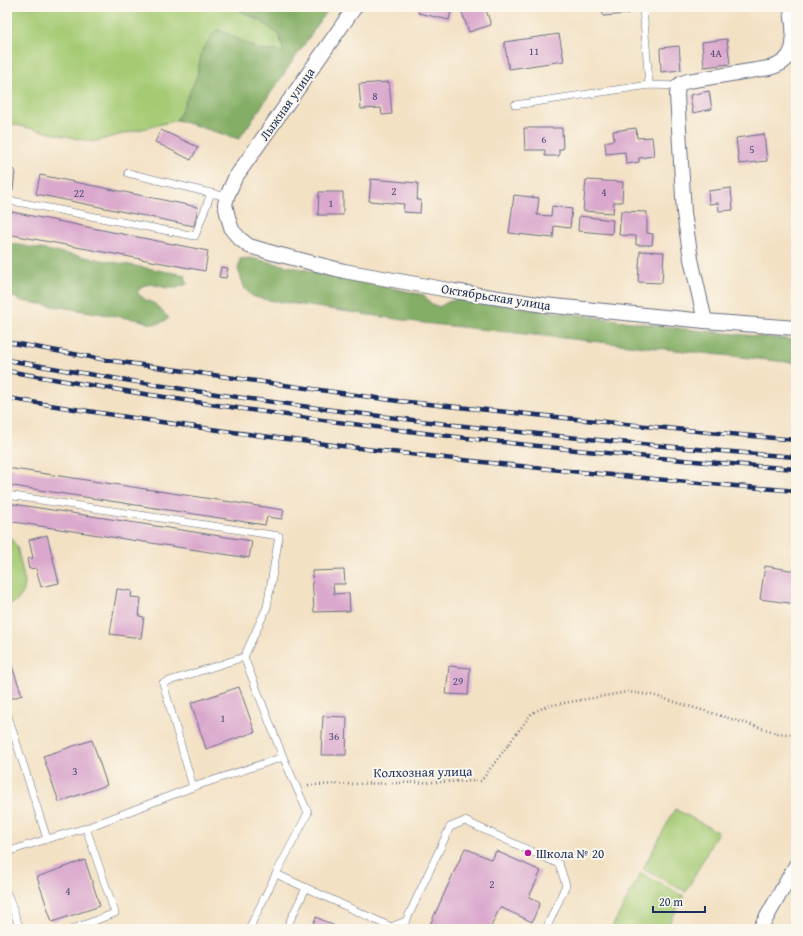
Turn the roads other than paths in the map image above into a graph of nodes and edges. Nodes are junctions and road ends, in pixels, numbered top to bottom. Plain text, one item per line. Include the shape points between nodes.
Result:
1 (355, 7) edge
2 (643, 7) edge
3 (791, 7) edge
4 (649, 85) junction
5 (678, 86) junction
6 (515, 105) dead end
7 (128, 173) dead end
8 (211, 193) junction
9 (7, 200) edge
10 (226, 201) junction
11 (705, 321) junction
12 (796, 328) edge
13 (7, 495) edge
14 (244, 657) junction
15 (7, 713) edge
16 (283, 756) junction
17 (193, 787) junction
18 (86, 828) junction
19 (47, 839) junction
20 (7, 852) edge
21 (796, 866) edge
22 (276, 874) junction
23 (306, 888) junction
24 (7, 893) edge
25 (390, 928) edge
26 (20, 929) edge
27 (73, 929) edge
28 (249, 929) edge
29 (286, 929) edge
30 (546, 929) edge
31 (760, 929) edge

1 - 10 street, Лыжная улица via 235,178
2 - 4 lane
3 - 5 street via 794,42 792,52 786,61 778,66 688,81
4 - 5 lane
4 - 6 lane
5 - 11 street via 676,95 684,213
7 - 8 lane
8 - 9 lane via 195,236
8 - 10 lane
10 - 11 street, Октябрьская улица via 232,230 250,246 344,271 544,305
11 - 12 street, Октябрьская улица
13 - 14 lane via 279,536 267,606
14 - 16 lane
14 - 17 lane via 163,683
15 - 19 lane
16 - 17 lane
16 - 22 lane via 308,813
17 - 18 lane
18 - 19 lane
18 - 27 lane via 115,913
19 - 20 lane
21 - 31 street
22 - 23 lane
22 - 28 lane
23 - 25 lane
23 - 29 lane
24 - 26 lane
25 - 30 lane via 406,921 450,827 465,821 559,864 566,885

